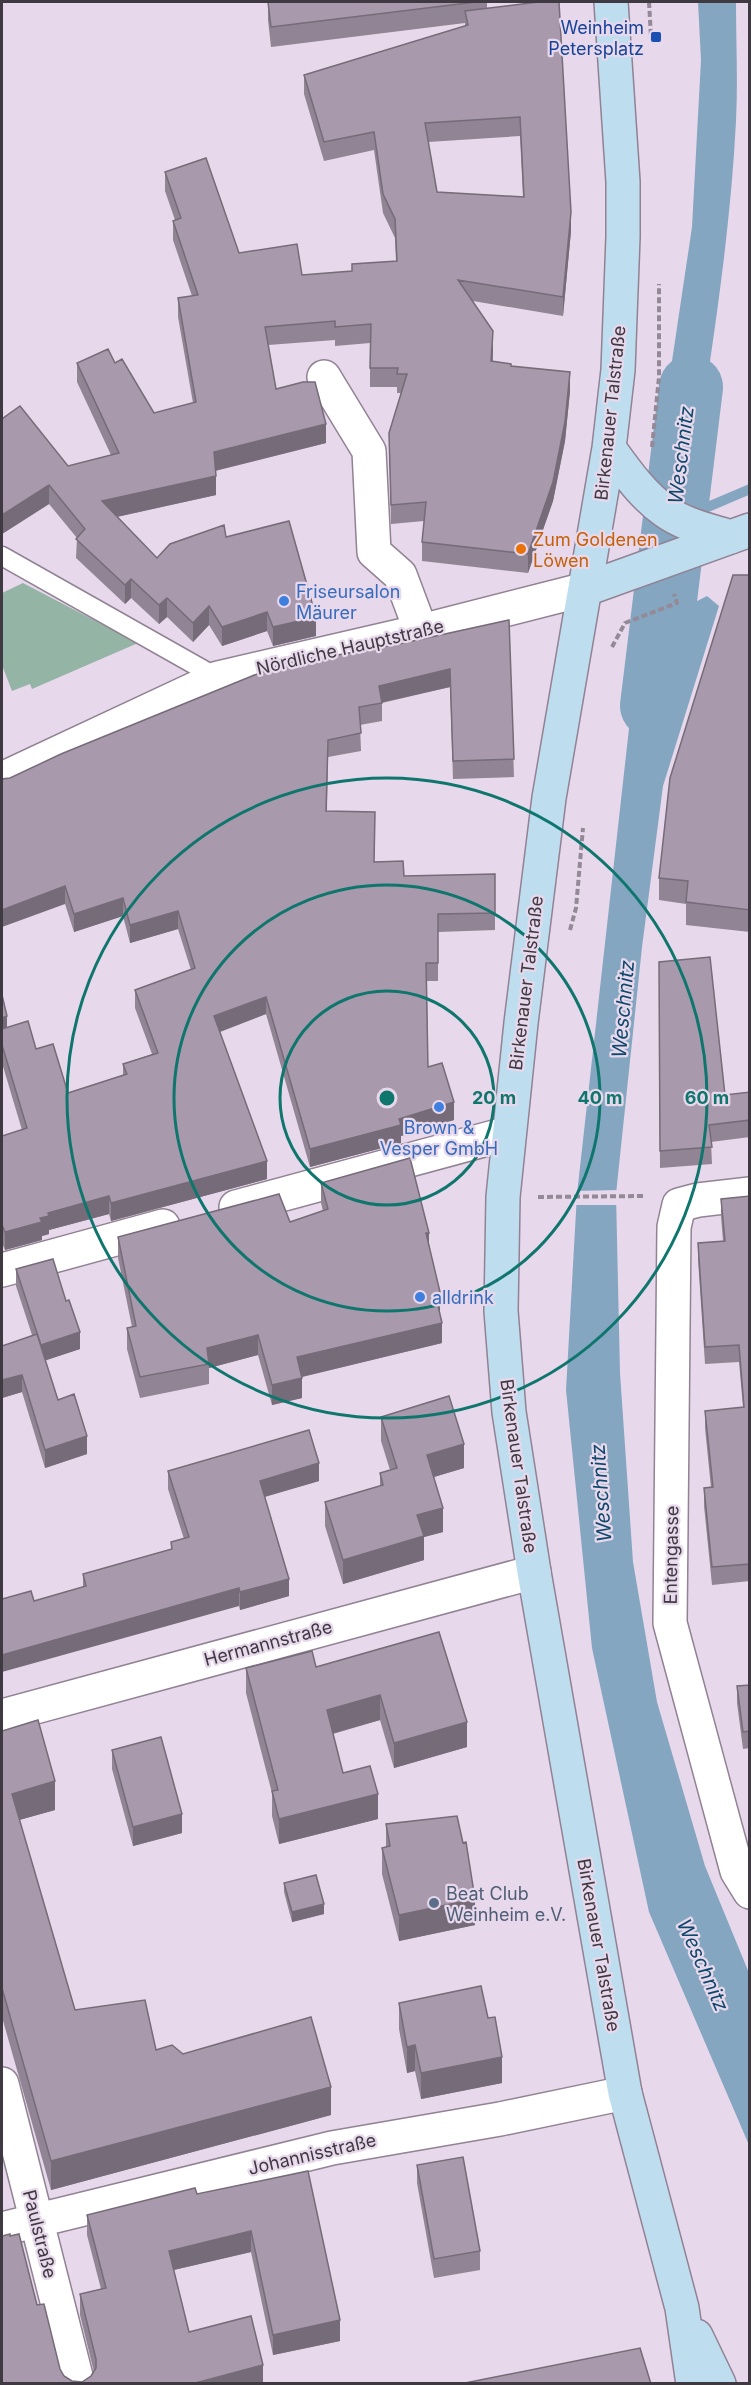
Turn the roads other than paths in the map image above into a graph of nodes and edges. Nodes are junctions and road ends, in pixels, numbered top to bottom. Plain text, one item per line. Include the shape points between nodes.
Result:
1 (611, 2) edge
2 (324, 377) dead end
3 (609, 448) junction
4 (743, 532) edge
5 (2, 556) edge
6 (596, 587) junction
7 (421, 631) junction
8 (218, 678) junction
9 (2, 779) edge
10 (509, 1133) junction
11 (750, 1194) edge
12 (2, 1270) edge
13 (534, 1572) junction
14 (2, 1716) edge
15 (750, 1892) edge
16 (2, 2084) edge
17 (625, 2093) junction
18 (36, 2220) junction
19 (2, 2229) edge
20 (682, 2308) junction
21 (78, 2384) edge
22 (693, 2384) edge
23 (719, 2384) edge

1 - 3 main road, Birkenauer Talstraße via 623,237 618,370
2 - 7 street via 369,451 374,552 400,575
3 - 4 main road via 666,512 694,526
3 - 6 main road, Birkenauer Talstraße
4 - 6 main road
5 - 8 lane
6 - 7 street, Nördliche Hauptstraße
6 - 10 main road, Birkenauer Talstraße via 549,798
7 - 8 street, Nördliche Hauptstraße
8 - 9 street, Nördliche Hauptstraße
10 - 12 street
10 - 13 main road, Birkenauer Talstraße via 503,1197 501,1311 509,1412
11 - 15 street, Entengasse via 665,1201 674,1227 670,1623 737,1871
13 - 14 street, Hermannstraße
13 - 17 main road, Birkenauer Talstraße
16 - 18 street, Paulstraße
17 - 18 street, Johannisstraße via 332,2148
17 - 20 main road, Birkenauer Talstraße
18 - 19 street, Johannisstraße
18 - 21 street, Paulstraße
20 - 22 main road, Birkenauer Talstraße
20 - 23 main road

